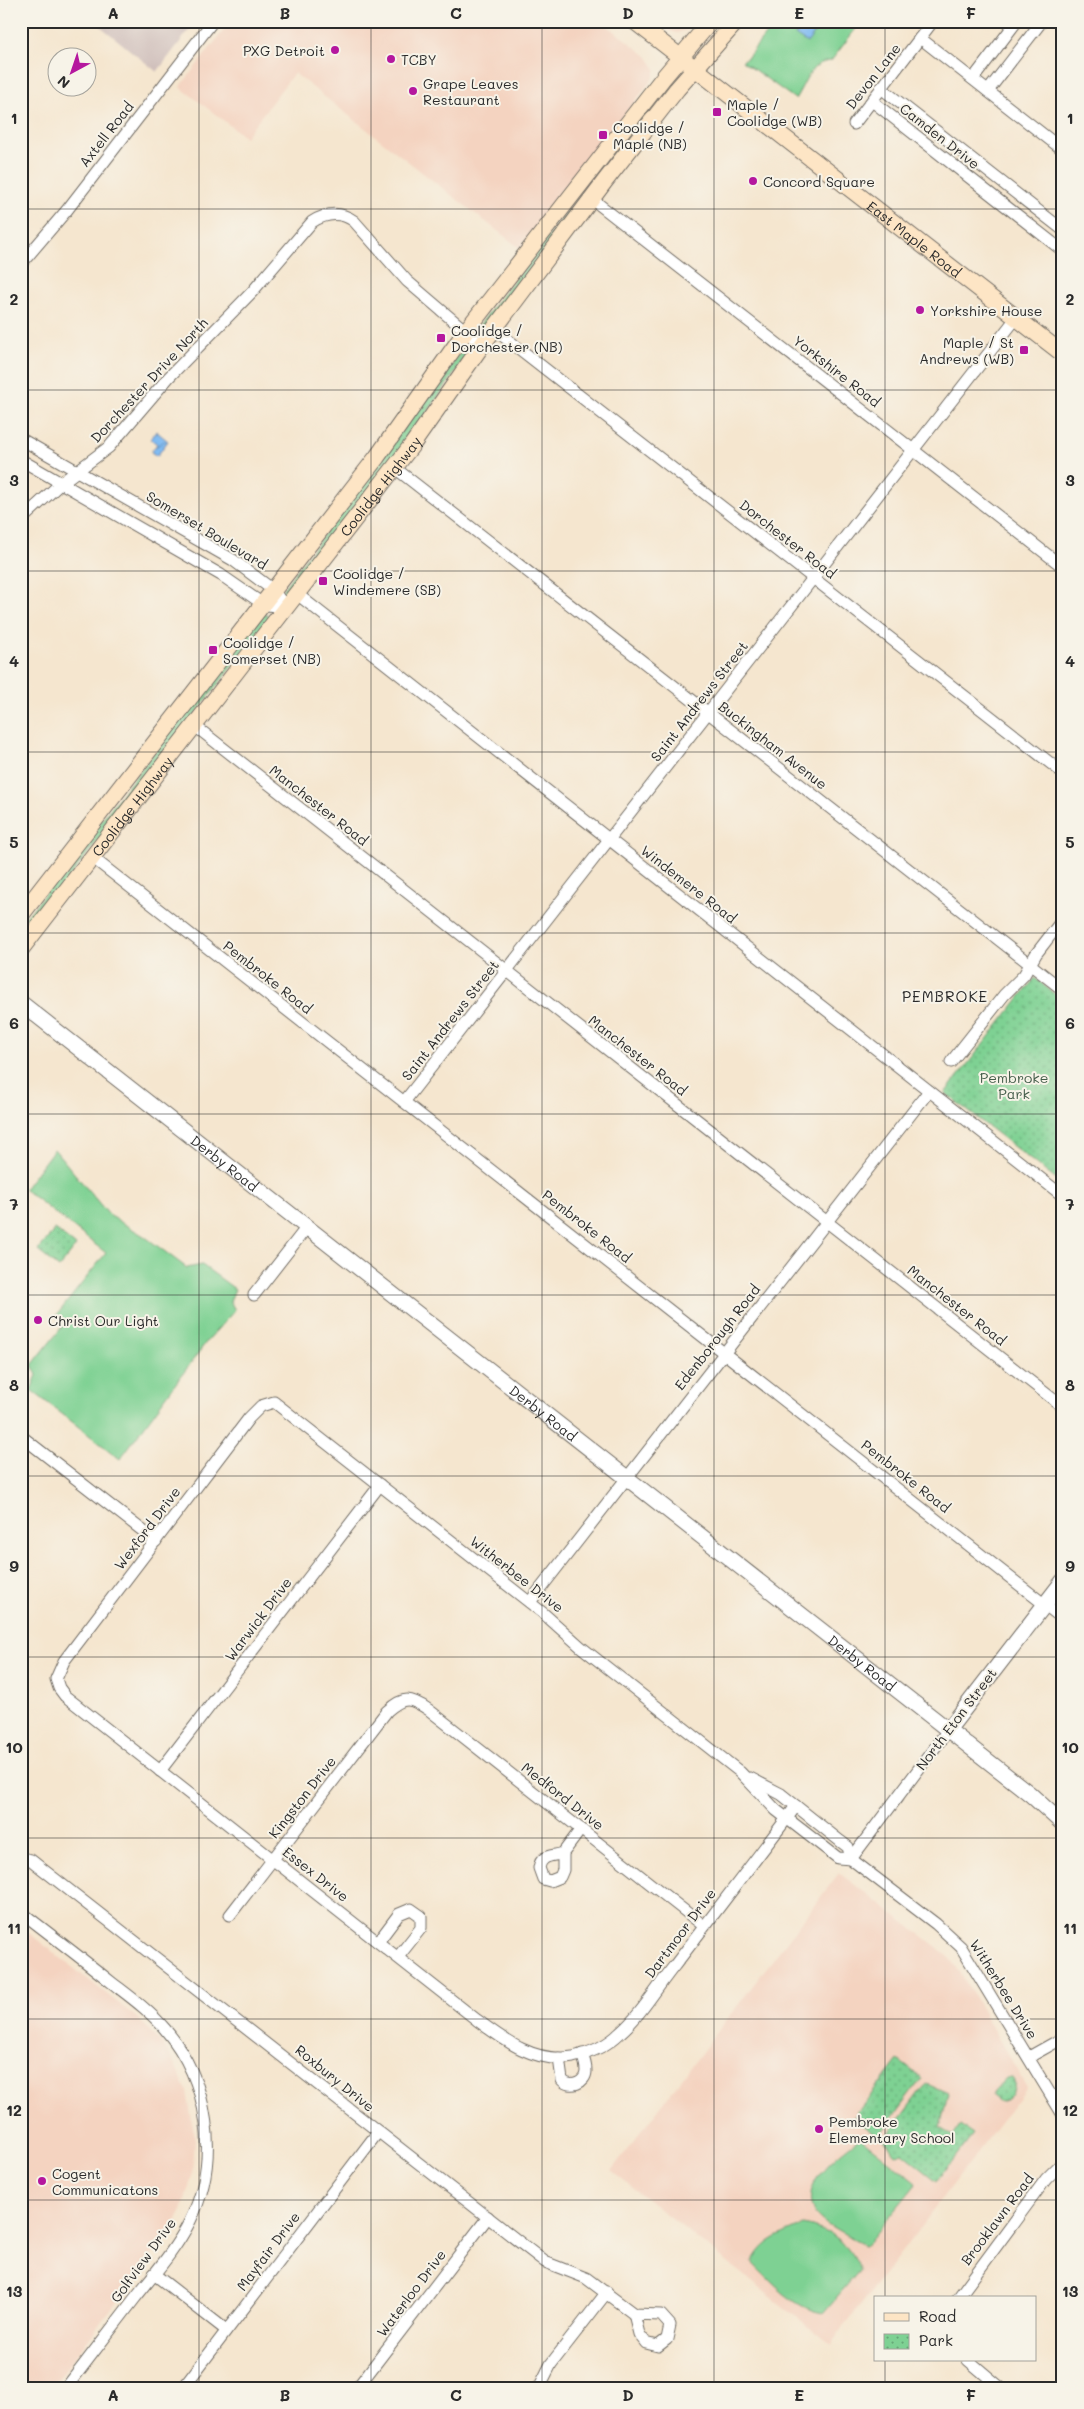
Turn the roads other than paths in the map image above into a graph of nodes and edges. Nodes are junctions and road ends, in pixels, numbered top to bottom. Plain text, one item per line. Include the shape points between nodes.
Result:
1 (213, 21) edge
2 (634, 21) edge
3 (711, 21) edge
4 (737, 21) edge
5 (933, 21) edge
6 (1016, 21) edge
7 (1042, 21) edge
8 (920, 38) junction
9 (680, 57) junction
10 (696, 68) junction
11 (973, 79) junction
12 (881, 88) junction
13 (988, 90) junction
14 (872, 101) junction
15 (854, 124) dead end
16 (1062, 149) edge
17 (591, 170) junction
18 (605, 181) junction
19 (1000, 182) junction
20 (991, 194) junction
21 (592, 199) junction
22 (1063, 230) edge
23 (1063, 251) edge
24 (21, 264) edge
25 (1017, 318) junction
26 (494, 329) junction
27 (466, 331) junction
28 (482, 345) junction
29 (1063, 354) edge
30 (21, 439) edge
31 (913, 450) junction
32 (21, 460) edge
33 (395, 468) junction
34 (77, 471) junction
35 (61, 483) junction
36 (21, 520) edge
37 (1063, 567) edge
38 (814, 578) junction
39 (273, 590) junction
40 (297, 594) junction
41 (263, 604) junction
42 (286, 608) junction
43 (708, 713) junction
44 (195, 726) junction
45 (1063, 773) edge
46 (610, 840) junction
47 (93, 858) junction
48 (21, 915) edge
49 (1063, 920) edge
50 (21, 949) edge
51 (1030, 964) junction
52 (507, 971) junction
53 (1063, 990) edge
54 (21, 1003) edge
55 (951, 1062) dead end
56 (929, 1091) junction
57 (404, 1102) junction
58 (1063, 1196) edge
59 (826, 1222) junction
60 (307, 1227) junction
61 (254, 1295) dead end
62 (724, 1353) junction
63 (274, 1402) joint
64 (1063, 1407) edge
65 (21, 1436) edge
66 (626, 1478) junction
67 (380, 1485) junction
68 (156, 1540) junction
69 (1063, 1580) edge
70 (530, 1602) junction
71 (1044, 1604) junction
72 (1063, 1619) edge
73 (57, 1684) joint
74 (400, 1700) joint
75 (948, 1730) junction
76 (160, 1771) junction
77 (740, 1772) junction
78 (796, 1806) junction
79 (786, 1819) junction
80 (1063, 1824) edge
81 (582, 1830) junction
82 (563, 1853) dead end
83 (21, 1858) edge
84 (273, 1859) junction
85 (851, 1859) junction
86 (21, 1912) edge
87 (230, 1915) dead end
88 (704, 1926) junction
89 (378, 1942) junction
90 (398, 1957) junction
91 (1063, 2038) edge
92 (577, 2056) junction
93 (559, 2058) junction
94 (1029, 2058) junction
95 (1063, 2115) edge
96 (378, 2132) junction
97 (1063, 2162) edge
98 (488, 2217) junction
99 (154, 2274) junction
100 (606, 2292) junction
101 (959, 2296) edge
102 (634, 2314) dead end
103 (226, 2330) junction
104 (970, 2362) edge
105 (66, 2388) edge
106 (182, 2388) edge
107 (357, 2388) edge
108 (539, 2388) edge
109 (1001, 2388) edge

1 - 24 street, Axtell Road
2 - 9 main road, East Maple Road
3 - 9 main road, Coolidge Highway
4 - 10 main road, Coolidge Highway
5 - 8 street, Devon Lane
6 - 11 street
7 - 13 street
8 - 11 street
8 - 12 street, Devon Lane
9 - 10 main road, East Maple Road
9 - 17 main road, Coolidge Highway
10 - 18 main road, Coolidge Highway
10 - 25 main road, East Maple Road
11 - 13 street
12 - 14 street, Devon Lane
12 - 19 street, Camden Drive
13 - 16 street
14 - 15 street, Devon Lane
14 - 20 street, Camden Drive
17 - 18 main road
17 - 27 main road, Coolidge Highway
18 - 21 main road, Coolidge Highway
19 - 20 street
19 - 22 street, Camden Drive
20 - 23 street, Camden Drive
21 - 26 main road, Coolidge Highway
21 - 31 street, Yorkshire Road
25 - 29 main road, East Maple Road
25 - 31 street, Saint Andrews Street
26 - 28 main road, Coolidge Highway
26 - 38 street, Dorchester Road
27 - 28 street
27 - 34 street, Dorchester Drive North via 402,277 354,221 347,216 328,214 312,222 118,437
27 - 39 main road, Coolidge Highway via 394,433
28 - 33 main road, Coolidge Highway
30 - 34 street, Somerset Boulevard
31 - 37 street, Yorkshire Road
31 - 38 street, Saint Andrews Street
32 - 35 street
33 - 40 main road, Coolidge Highway
33 - 43 street, Buckingham Avenue
34 - 35 street, Dorchester Drive North
34 - 39 street, Somerset Boulevard via 233,560
35 - 36 street, Dorchester Drive North
35 - 41 street via 221,575
38 - 43 street, Saint Andrews Street
38 - 45 street, Dorchester Road
39 - 41 main road, Coolidge Highway
39 - 42 street, Somerset Boulevard
40 - 42 main road, Coolidge Highway
40 - 46 street, Windemere Road
41 - 42 street
41 - 48 main road, Coolidge Highway
42 - 44 main road, Coolidge Highway
43 - 46 street, Saint Andrews Street
43 - 51 street, Buckingham Avenue
44 - 47 main road, Coolidge Highway
44 - 52 street, Manchester Road
46 - 52 street, Saint Andrews Street
46 - 56 street, Windemere Road
47 - 50 main road, Coolidge Highway
47 - 57 street, Pembroke Road
49 - 51 street
51 - 53 street, Buckingham Avenue
51 - 55 street via 1024,976 1004,995
52 - 57 street, Saint Andrews Street
52 - 59 street, Manchester Road
54 - 60 street, Derby Road
56 - 58 street, Windemere Road
56 - 59 street, Edenborough Road
57 - 62 street, Pembroke Road
59 - 62 street, Edenborough Road
59 - 64 street, Manchester Road
60 - 61 street
60 - 66 street, Derby Road
62 - 66 street, Edenborough Road
62 - 71 street, Pembroke Road
63 - 67 street, Witherbee Drive
63 - 68 street, Wexford Drive via 261,1406 249,1418
65 - 68 street
66 - 70 street, Edenborough Road
66 - 75 street, Derby Road
67 - 70 street, Witherbee Drive
67 - 76 street, Warwick Drive
68 - 73 street, Wexford Drive via 60,1668
69 - 71 street, North Eton Street
70 - 77 street, Witherbee Drive via 581,1647
71 - 72 street, Pembroke Road
71 - 75 street, North Eton Street
73 - 76 street, Essex Drive via 65,1696
74 - 81 street, Medford Drive via 414,1701 429,1710
74 - 84 street, Kingston Drive via 387,1711
75 - 80 street, Derby Road
75 - 85 street, North Eton Street
76 - 84 street, Essex Drive
77 - 78 street, Witherbee Drive
77 - 79 street, Witherbee Drive
78 - 79 street, Dartmoor Drive
78 - 85 street, Witherbee Drive via 848,1847
79 - 85 street, Witherbee Drive via 838,1858
79 - 88 street, Dartmoor Drive
81 - 82 street
81 - 88 street, Medford Drive
83 - 96 street, Roxbury Drive via 42,1868
84 - 87 street, Kingston Drive
84 - 89 street, Essex Drive
85 - 94 street, Witherbee Drive via 961,1947
86 - 99 street, Golfview Drive via 155,2018 177,2045 195,2080 206,2123 204,2176 190,2220
88 - 92 street, Dartmoor Drive via 622,2032 600,2047
89 - 90 street, Essex Drive
89 - 90 street via 402,1911 411,1909 417,1912 421,1916 421,1928
90 - 93 street, Essex Drive via 510,2044 524,2051
91 - 94 street
92 - 93 street, Essex Drive
92 - 93 street via 585,2075 575,2084 562,2080
94 - 95 street, Witherbee Drive
96 - 98 street, Roxbury Drive
96 - 103 street, Mayfair Drive
97 - 101 street, Brooklawn Road via 1046,2179
98 - 100 street, Roxbury Drive via 545,2262 586,2278
98 - 107 street, Waterloo Drive
99 - 103 street
99 - 105 street, Golfview Drive
100 - 102 street, Roxbury Drive
100 - 108 street via 551,2364
103 - 106 street, Mayfair Drive
104 - 109 street

